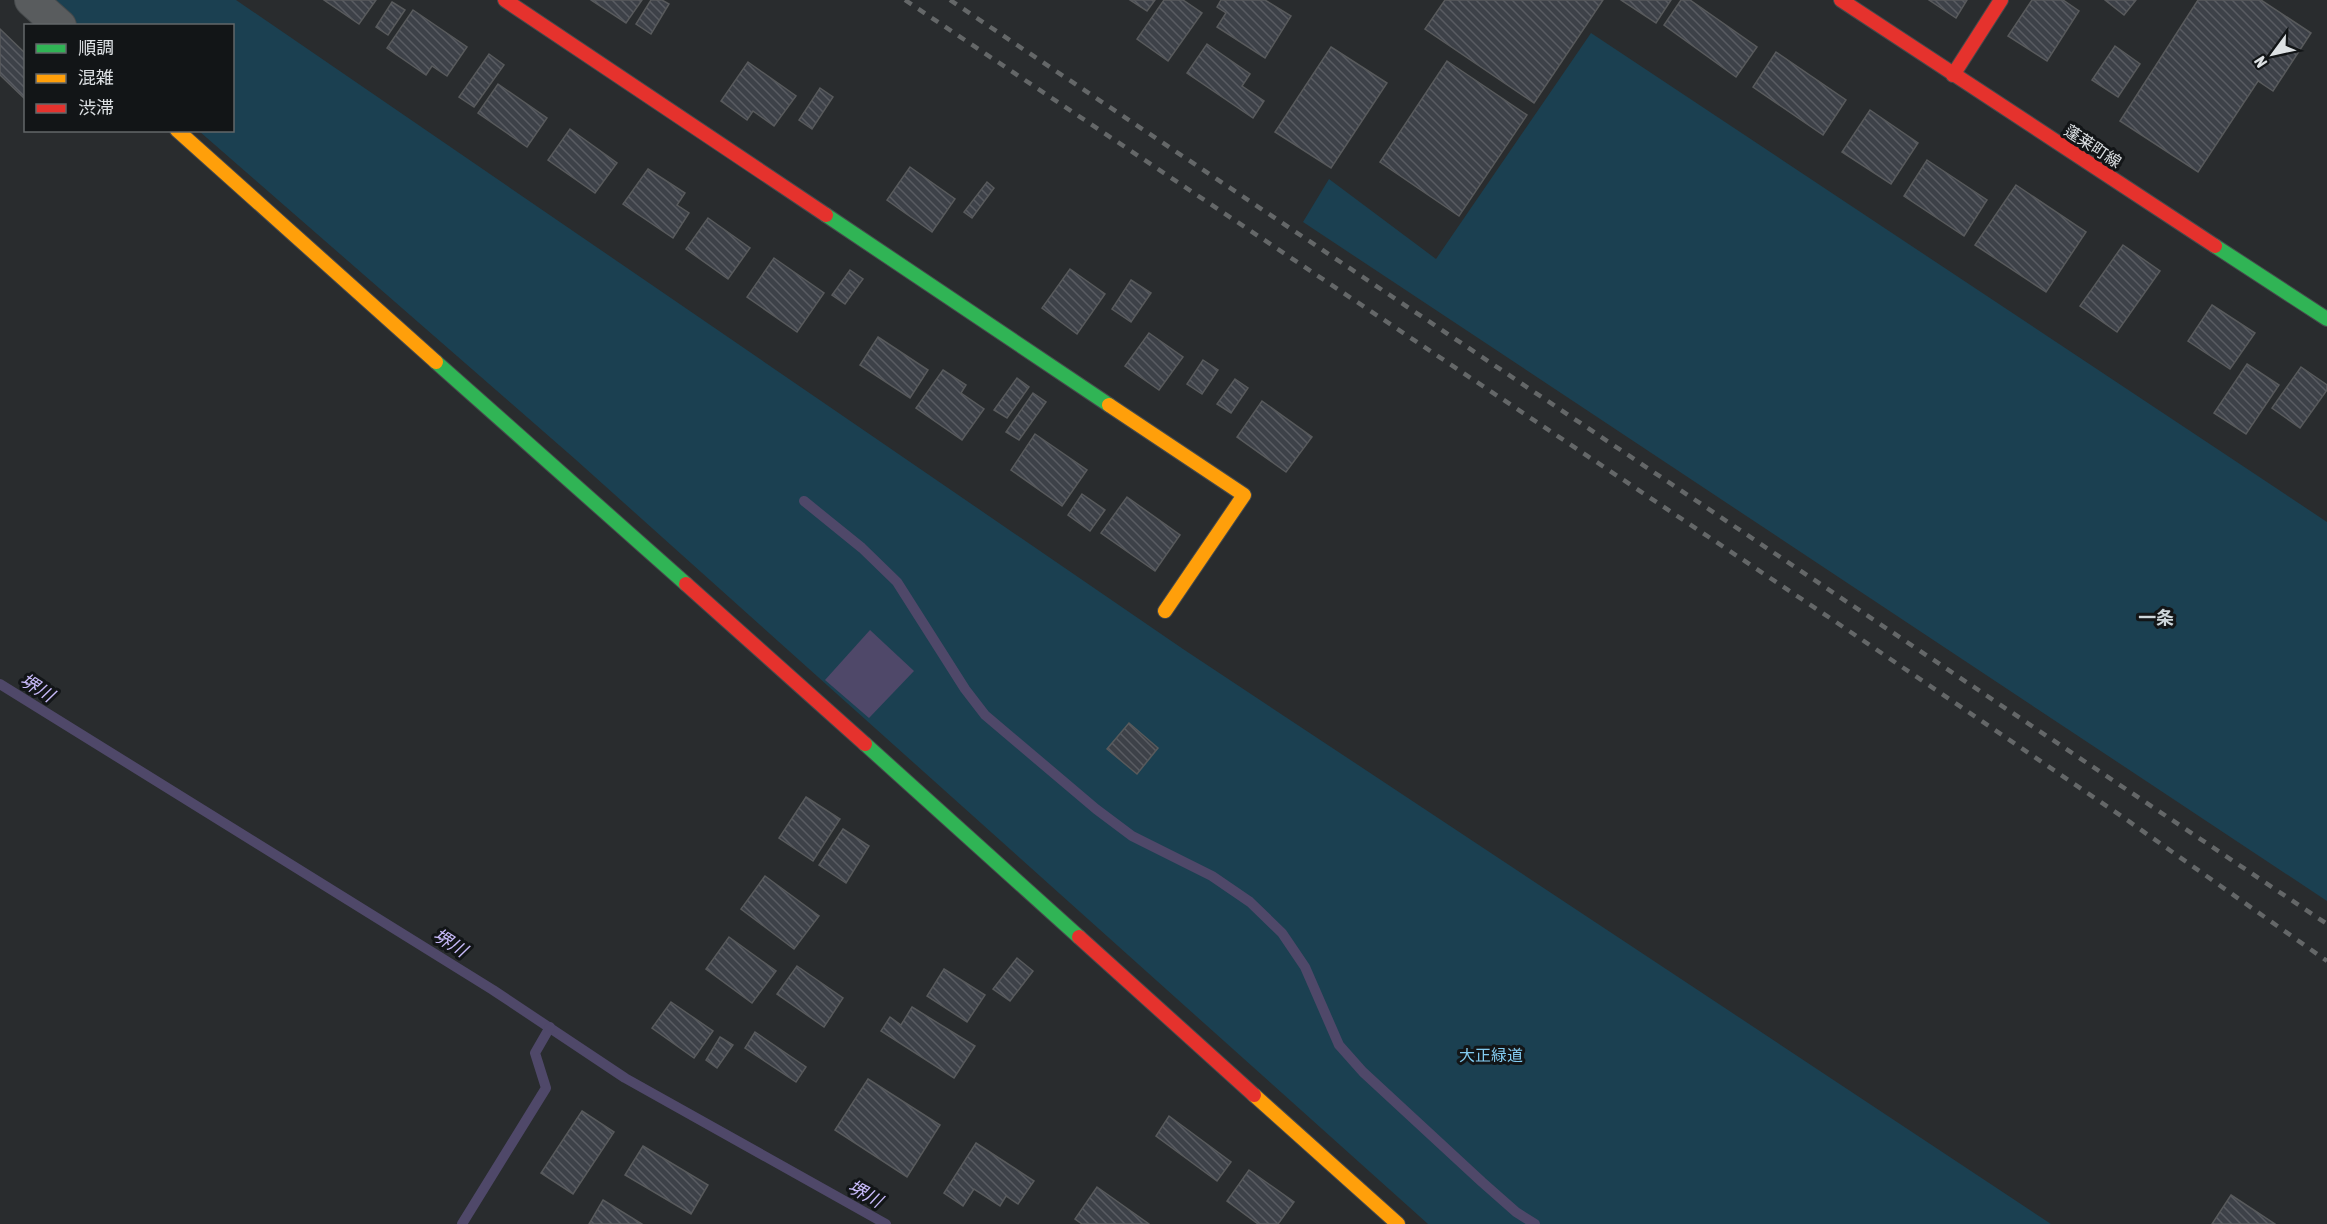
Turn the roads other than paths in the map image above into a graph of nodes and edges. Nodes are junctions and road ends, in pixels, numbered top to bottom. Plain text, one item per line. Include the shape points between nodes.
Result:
1 (31, 0) edge
2 (505, 0) edge
3 (1840, 0) edge
4 (2001, 0) edge
5 (58, 24) edge
6 (1953, 75) junction
7 (179, 132) edge
8 (2327, 319) edge
9 (1165, 611) dead end
10 (1398, 1224) edge

1 - 5 street
2 - 9 street via 1244,495
3 - 6 street, 蓬莱町線
4 - 6 street
6 - 8 street, 蓬莱町線
7 - 10 street

